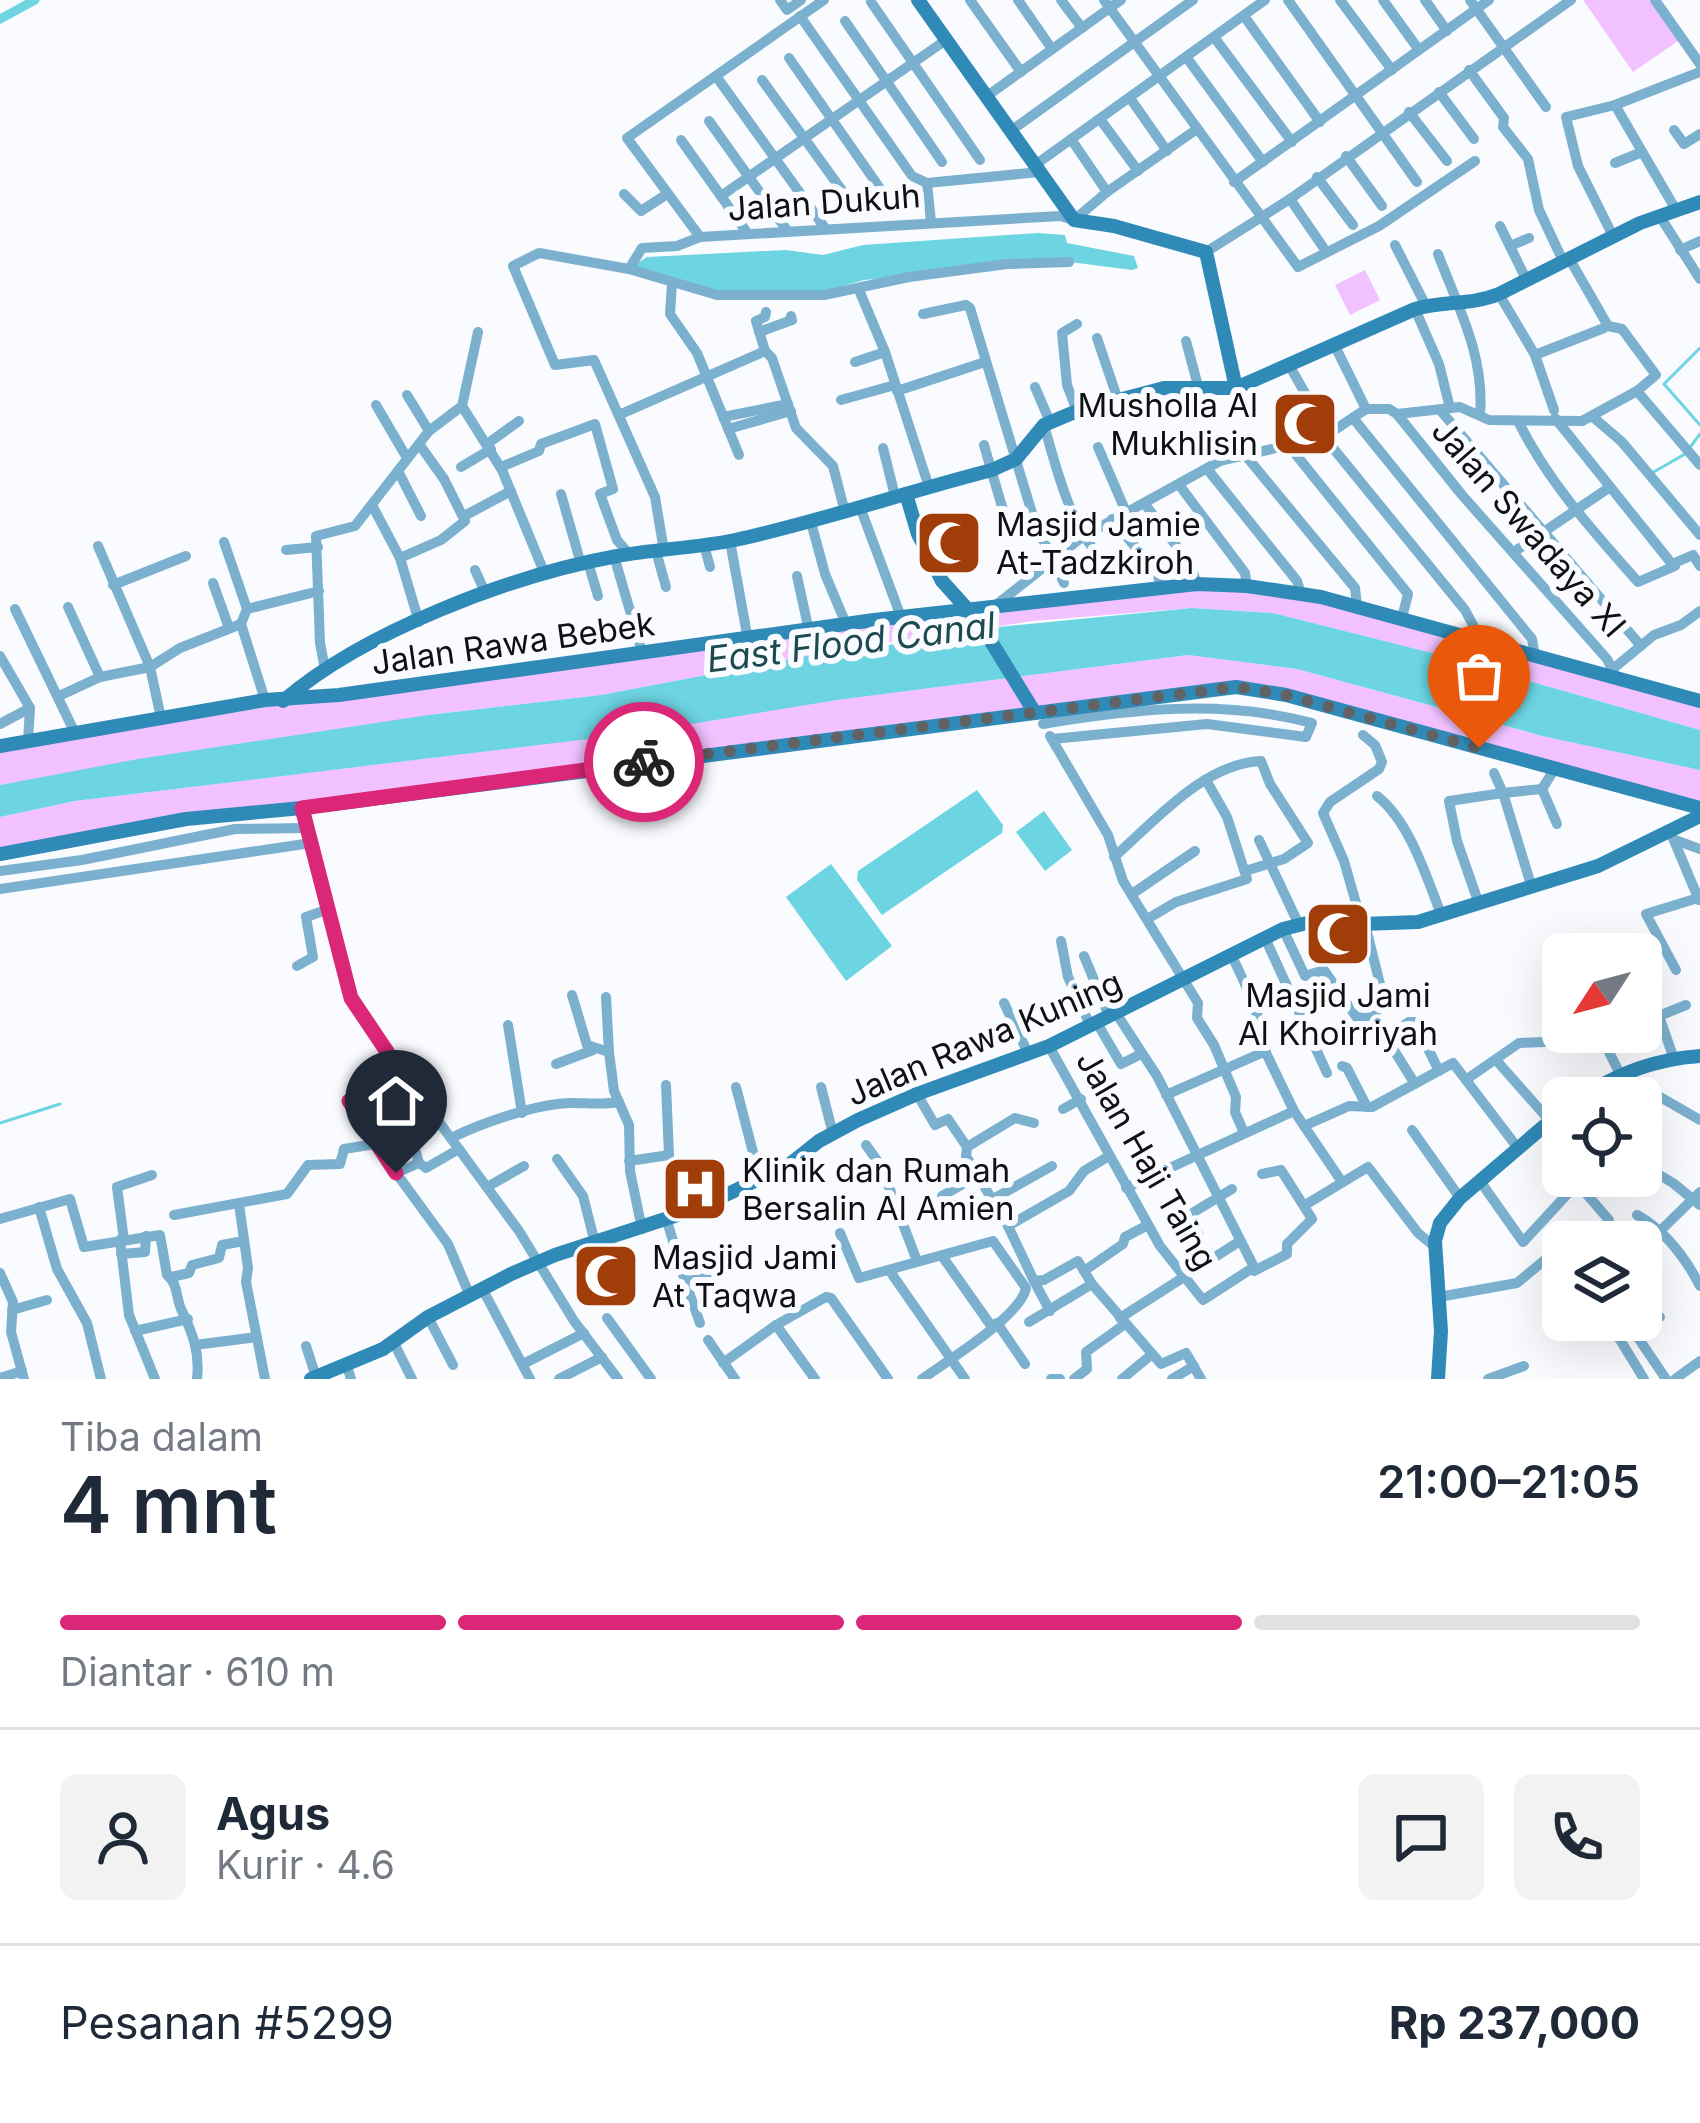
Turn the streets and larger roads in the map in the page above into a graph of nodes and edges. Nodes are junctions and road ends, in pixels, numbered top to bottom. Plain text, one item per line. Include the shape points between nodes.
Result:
1 (801, 0) edge
2 (824, 0) edge
3 (918, 0) edge
4 (970, 0) edge
5 (1018, 0) edge
6 (1061, 0) edge
7 (1193, 0) edge
8 (1265, 0) edge
9 (1288, 0) edge
10 (1340, 0) edge
11 (1383, 0) edge
12 (1425, 0) edge
13 (1489, 0) edge
14 (1571, 0) edge
15 (1655, 0) edge
16 (871, 2) edge
17 (1112, 3) edge
18 (1473, 4) edge
19 (784, 5) edge
20 (800, 16) junction
21 (1244, 16) junction
22 (845, 21) dead end
23 (1082, 28) junction
24 (1447, 31) junction
25 (1214, 37) junction
26 (946, 40) junction
27 (1135, 43) junction
28 (1502, 48) junction
29 (1052, 49) junction
30 (1419, 50) junction
31 (789, 58) dead end
32 (1187, 58) junction
33 (914, 63) junction
34 (1700, 68) edge
35 (1392, 70) junction
36 (1469, 70) junction
37 (1021, 72) junction
38 (716, 76) junction
39 (1160, 78) junction
40 (762, 80) dead end
41 (887, 82) junction
42 (1439, 92) junction
43 (987, 96) junction
44 (1355, 97) junction
45 (1130, 98) junction
46 (860, 100) junction
47 (1615, 105) junction
48 (1546, 106) dead end
49 (1409, 112) junction
50 (1100, 119) junction
51 (832, 120) junction
52 (709, 121) dead end
53 (1320, 122) junction
54 (1197, 129) junction
55 (1012, 130) junction
56 (1674, 130) dead end
57 (1380, 132) junction
58 (1700, 134) edge
59 (805, 138) junction
60 (1474, 139) dead end
61 (681, 140) dead end
62 (1071, 140) junction
63 (1292, 142) junction
64 (1167, 151) junction
65 (1642, 152) junction
66 (1346, 156) junction
67 (777, 158) junction
68 (980, 160) dead end
69 (1447, 160) dead end
70 (1475, 161) dead end
71 (942, 162) dead end
72 (1263, 162) junction
73 (1616, 163) dead end
74 (1038, 168) junction
75 (1544, 168) dead end
76 (1138, 172) junction
77 (1531, 176) junction
78 (749, 177) junction
79 (1317, 177) junction
80 (1234, 182) junction
81 (1418, 182) dead end
82 (926, 183) junction
83 (1107, 192) junction
84 (625, 194) dead end
85 (667, 194) junction
86 (884, 194) dead end
87 (721, 196) junction
88 (846, 196) dead end
89 (1290, 199) junction
90 (1700, 202) edge
91 (1382, 206) dead end
92 (1676, 210) junction
93 (1659, 215) junction
94 (1260, 219) junction
95 (1075, 220) junction
96 (931, 222) junction
97 (1353, 224) dead end
98 (1500, 226) dead end
99 (826, 228) junction
100 (786, 229) junction
101 (748, 234) junction
102 (1613, 236) junction
103 (700, 237) junction
104 (1529, 238) dead end
105 (1700, 241) edge
106 (1395, 245) dead end
107 (1510, 246) junction
108 (1324, 247) dead end
109 (1680, 250) junction
110 (1206, 253) junction
111 (1438, 254) dead end
112 (1566, 259) junction
113 (1063, 262) dead end
114 (629, 269) junction
115 (1526, 279) junction
116 (1700, 279) edge
117 (672, 283) junction
118 (859, 290) junction
119 (1499, 294) junction
120 (1458, 302) junction
121 (1420, 308) junction
122 (766, 313) dead end
123 (923, 314) dead end
124 (791, 316) dead end
125 (1077, 324) dead end
126 (1604, 328) dead end
127 (478, 332) dead end
128 (759, 332) junction
129 (1097, 338) dead end
130 (1186, 341) dead end
131 (1334, 344) junction
132 (765, 351) junction
133 (885, 352) junction
134 (1535, 355) junction
135 (855, 362) dead end
136 (985, 362) junction
137 (1289, 364) junction
138 (706, 377) junction
139 (1035, 386) dead end
140 (1198, 386) junction
141 (896, 388) junction
142 (1236, 388) junction
143 (1637, 391) junction
144 (407, 395) dead end
145 (841, 400) dead end
146 (1118, 400) junction
147 (376, 405) dead end
148 (462, 406) junction
149 (789, 407) junction
150 (1366, 409) junction
151 (1445, 409) junction
152 (1077, 411) junction
153 (621, 414) junction
154 (1397, 414) junction
155 (1554, 414) junction
156 (1480, 416) junction
157 (1593, 417) junction
158 (1353, 418) junction
159 (1518, 421) junction
160 (519, 422) dead end
161 (726, 423) junction
162 (1047, 424) junction
163 (429, 430) junction
164 (1327, 436) junction
165 (418, 444) junction
166 (984, 445) dead end
167 (1289, 446) junction
168 (489, 447) junction
169 (1098, 447) dead end
170 (883, 448) dead end
171 (739, 455) dead end
172 (1246, 456) junction
173 (407, 458) junction
174 (1016, 459) junction
175 (1700, 465) edge
176 (461, 467) dead end
177 (501, 467) junction
178 (992, 470) junction
179 (1208, 470) junction
180 (398, 472) junction
181 (1180, 486) junction
182 (929, 487) junction
183 (1612, 489) junction
184 (511, 491) junction
185 (561, 494) dead end
186 (900, 495) junction
187 (1144, 503) junction
188 (372, 506) junction
189 (852, 509) junction
190 (1126, 512) junction
191 (1578, 513) junction
192 (422, 516) dead end
193 (464, 517) junction
194 (1005, 517) dead end
195 (1112, 519) junction
196 (811, 522) junction
197 (1547, 533) junction
198 (1700, 535) edge
199 (1082, 537) junction
200 (730, 541) junction
201 (224, 542) dead end
202 (704, 545) junction
203 (98, 546) dead end
204 (318, 547) junction
205 (286, 550) dead end
206 (660, 551) junction
207 (621, 555) junction
208 (1516, 555) junction
209 (186, 556) dead end
210 (400, 558) junction
211 (1051, 562) junction
212 (585, 563) junction
213 (1675, 566) junction
214 (1700, 566) edge
215 (710, 567) dead end
216 (1107, 567) dead end
217 (475, 570) dead end
218 (544, 572) junction
219 (797, 575) dead end
220 (213, 583) dead end
221 (1064, 583) dead end
222 (1197, 584) junction
223 (113, 585) junction
224 (1247, 586) junction
225 (665, 587) dead end
226 (1162, 589) junction
227 (319, 591) junction
228 (485, 592) junction
229 (1301, 593) junction
230 (598, 596) dead end
231 (1357, 606) junction
232 (68, 607) dead end
233 (993, 608) junction
234 (15, 609) dead end
235 (247, 609) junction
236 (965, 609) junction
237 (1700, 611) edge
238 (901, 617) junction
239 (1409, 620) junction
240 (419, 622) junction
241 (846, 624) junction
242 (235, 626) junction
243 (809, 631) junction
244 (748, 640) junction
245 (1481, 640) junction
246 (1641, 646) junction
247 (642, 652) junction
248 (0, 656) edge
249 (1535, 656) junction
250 (151, 667) junction
251 (326, 669) junction
252 (1616, 674) junction
253 (100, 677) junction
254 (59, 696) junction
255 (265, 700) junction
256 (283, 701) junction
257 (1700, 701) edge
258 (30, 708) junction
259 (1034, 712) junction
260 (161, 718) junction
261 (0, 724) edge
262 (75, 733) junction
263 (1363, 735) dead end
264 (1052, 739) junction
265 (28, 741) junction
266 (0, 746) edge
267 (1554, 770) junction
268 (1494, 773) dead end
269 (1206, 780) junction
270 (1541, 789) junction
271 (1503, 793) junction
272 (1377, 796) dead end
273 (302, 808) junction
274 (1700, 812) edge
275 (1556, 824) dead end
276 (307, 827) junction
277 (1700, 830) edge
278 (1676, 832) junction
279 (202, 836) junction
280 (1259, 840) dead end
281 (311, 844) junction
282 (1700, 849) edge
283 (1195, 851) dead end
284 (0, 854) edge
285 (204, 857) junction
286 (1114, 857) junction
287 (1270, 863) junction
288 (0, 872) edge
289 (1245, 872) junction
290 (1532, 888) junction
291 (0, 890) edge
292 (1132, 894) junction
293 (1698, 895) edge
294 (1479, 904) junction
295 (329, 909) junction
296 (1441, 914) junction
297 (1149, 918) junction
298 (1364, 924) junction
299 (1300, 925) junction
300 (1283, 929) junction
301 (1265, 938) junction
302 (1061, 941) dead end
303 (1084, 956) dead end
304 (1232, 956) junction
305 (297, 966) dead end
306 (1676, 970) dead end
307 (1184, 979) junction
308 (572, 994) dead end
309 (606, 997) dead end
310 (1004, 1004) dead end
311 (1686, 1005) dead end
312 (1372, 1015) junction
313 (1103, 1019) junction
314 (508, 1024) dead end
315 (1387, 1037) junction
316 (1542, 1042) edge
317 (1049, 1046) junction
318 (593, 1050) junction
319 (1265, 1051) junction
320 (609, 1052) junction
321 (1028, 1053) junction
322 (1141, 1054) junction
323 (1700, 1056) edge
324 (1674, 1059) junction
325 (1496, 1060) junction
326 (556, 1064) dead end
327 (1342, 1066) dead end
328 (1224, 1068) junction
329 (400, 1071) junction
330 (1438, 1071) junction
331 (1328, 1072) dead end
332 (1629, 1077) edge
333 (1467, 1078) junction
334 (1415, 1084) junction
335 (666, 1085) dead end
336 (736, 1087) dead end
337 (821, 1087) dead end
338 (917, 1094) junction
339 (1166, 1095) junction
340 (1662, 1096) edge
341 (1081, 1099) junction
342 (619, 1102) junction
343 (1542, 1102) edge
344 (1367, 1107) junction
345 (1063, 1109) dead end
346 (1294, 1111) junction
347 (521, 1113) junction
348 (861, 1119) junction
349 (1700, 1120) edge
350 (1034, 1123) dead end
351 (1304, 1126) junction
352 (1542, 1126) edge
353 (1412, 1130) dead end
354 (1244, 1133) junction
355 (832, 1134) junction
356 (455, 1144) junction
357 (866, 1145) dead end
358 (376, 1146) junction
359 (967, 1147) junction
360 (1517, 1147) junction
361 (1194, 1154) junction
362 (1109, 1156) junction
363 (556, 1159) dead end
364 (882, 1160) dead end
365 (629, 1161) junction
366 (419, 1163) junction
367 (524, 1166) dead end
368 (1052, 1166) dead end
369 (396, 1173) junction
370 (152, 1174) dead end
371 (1262, 1174) dead end
372 (977, 1176) junction
373 (1662, 1177) edge
374 (760, 1179) junction
375 (1480, 1180) junction
376 (1342, 1182) junction
377 (487, 1187) junction
378 (1126, 1188) junction
379 (1232, 1189) dead end
380 (942, 1196) dead end
381 (1564, 1197) edge
382 (1594, 1197) edge
383 (1218, 1198) junction
384 (1460, 1198) junction
385 (993, 1199) junction
386 (1698, 1199) edge
387 (1181, 1201) dead end
388 (239, 1204) junction
389 (1305, 1205) junction
390 (39, 1207) junction
391 (174, 1215) dead end
392 (1189, 1215) junction
393 (1637, 1215) dead end
394 (0, 1220) edge
395 (1610, 1220) dead end
396 (667, 1221) junction
397 (1646, 1221) edge
398 (1148, 1225) junction
399 (1008, 1226) junction
400 (642, 1229) junction
401 (1662, 1229) edge
402 (840, 1233) dead end
403 (1662, 1234) edge
404 (1199, 1236) dead end
405 (244, 1241) junction
406 (1240, 1241) junction
407 (1523, 1242) junction
408 (595, 1243) junction
409 (122, 1245) junction
410 (1435, 1247) junction
411 (942, 1256) junction
412 (916, 1261) junction
413 (538, 1262) junction
414 (1542, 1262) edge
415 (1539, 1265) junction
416 (723, 1270) dead end
417 (889, 1270) junction
418 (1084, 1271) junction
419 (1253, 1271) junction
420 (0, 1273) edge
421 (1181, 1276) junction
422 (171, 1277) junction
423 (685, 1281) junction
424 (1034, 1281) junction
425 (1092, 1284) junction
426 (1700, 1286) edge
427 (477, 1293) junction
428 (1439, 1297) junction
429 (47, 1300) dead end
430 (12, 1310) junction
431 (1050, 1311) junction
432 (428, 1317) junction
433 (607, 1318) dead end
434 (188, 1319) junction
435 (1122, 1321) junction
436 (1028, 1322) dead end
437 (700, 1323) dead end
438 (776, 1325) junction
439 (994, 1325) junction
440 (135, 1331) junction
441 (584, 1333) junction
442 (256, 1337) junction
443 (708, 1340) dead end
444 (1620, 1341) edge
445 (1641, 1341) edge
446 (394, 1343) junction
447 (196, 1345) junction
448 (306, 1346) dead end
449 (1151, 1355) junction
450 (602, 1357) junction
451 (951, 1359) junction
452 (1700, 1361) edge
453 (723, 1363) junction
454 (523, 1364) junction
455 (1025, 1364) dead end
456 (453, 1365) dead end
457 (1194, 1366) junction
458 (1524, 1366) dead end
459 (348, 1373) edge
460 (1091, 1374) edge
461 (23, 1375) edge
462 (0, 1378) edge
463 (313, 1378) edge
464 (101, 1379) edge
465 (155, 1379) edge
466 (197, 1379) edge
467 (265, 1379) edge
468 (412, 1379) edge
469 (530, 1379) edge
470 (559, 1379) edge
471 (618, 1379) edge
472 (651, 1379) edge
473 (735, 1379) edge
474 (814, 1379) edge
475 (888, 1379) edge
476 (922, 1379) edge
477 (965, 1379) edge
478 (1074, 1379) edge
479 (1122, 1379) edge
480 (1172, 1379) edge
481 (1201, 1379) edge
482 (1438, 1379) edge
483 (1488, 1379) edge
484 (1644, 1379) edge
485 (1671, 1379) edge

1 - 19 street
2 - 20 street
3 - 26 street
4 - 37 street
5 - 29 street
6 - 23 street
7 - 27 street
8 - 21 street
9 - 44 street
10 - 35 street
11 - 30 street
12 - 24 street
13 - 18 street
14 - 28 street
15 - 34 street
16 - 33 street
17 - 23 street
17 - 27 street
18 - 24 street
18 - 28 street
20 - 38 street
20 - 46 street
21 - 25 street
21 - 53 street
22 - 41 street
23 - 29 street
24 - 30 street
25 - 32 street
25 - 63 street
26 - 33 street
26 - 43 street
27 - 39 street
27 - 55 street
28 - 36 street
28 - 48 street
29 - 37 street
30 - 35 street
31 - 51 street
32 - 39 street
32 - 72 street
33 - 41 street
33 - 68 street
34 - 47 street
35 - 44 street
36 - 42 street
36 - 77 street
37 - 43 street
38 - 67 street
38 - 85 street, Jalan Dukuh via 627,138
39 - 45 street
39 - 54 street
40 - 59 street
41 - 46 street
41 - 71 street
42 - 49 street
42 - 60 street
43 - 55 street
44 - 53 street
44 - 57 street
45 - 50 street
45 - 64 street
46 - 51 street
46 - 82 street via 912,176
47 - 65 street
47 - 102 street via 1566,117 1578,166
49 - 57 street
49 - 69 street
50 - 62 street
50 - 76 street
51 - 59 street
51 - 86 street
52 - 78 street
53 - 63 street
54 - 64 street
54 - 80 street
55 - 74 street
56 - 58 street via 1685,145
57 - 66 street
57 - 81 street
59 - 67 street
59 - 88 street
61 - 87 street
62 - 74 street
62 - 83 street
63 - 72 street
64 - 76 street
65 - 73 street
65 - 92 street
66 - 79 street
66 - 91 street
67 - 78 street
67 - 99 street
70 - 94 street via 1379,226 1298,267
72 - 80 street
74 - 82 street
74 - 95 street
75 - 77 street
76 - 83 street
77 - 112 street via 1539,211
78 - 87 street
78 - 100 street
79 - 89 street
79 - 97 street
80 - 94 street
82 - 96 street
83 - 95 street
84 - 85 street via 641,211
85 - 103 street, Jalan Dukuh
87 - 101 street
89 - 94 street
89 - 108 street
90 - 92 street, Jalan Rawa Bebek
92 - 93 street, Jalan Rawa Bebek
93 - 102 street, Jalan Rawa Bebek
93 - 109 street
94 - 110 street
95 - 96 street, Jalan Dukuh
95 - 110 street
96 - 99 street, Jalan Dukuh
98 - 107 street
99 - 100 street, Jalan Dukuh
100 - 101 street, Jalan Dukuh
101 - 103 street, Jalan Dukuh
102 - 112 street, Jalan Rawa Bebek
103 - 114 street via 642,248
104 - 107 street
105 - 109 street
106 - 121 street
107 - 115 street
109 - 116 street
110 - 142 street
111 - 120 street
112 - 115 street, Jalan Rawa Bebek
112 - 143 street via 1608,326 1622,329 1656,375
113 - 118 street
114 - 117 street
114 - 153 street via 539,254 513,266 555,364 592,358
115 - 119 street, Jalan Rawa Bebek
117 - 118 street via 730,296
117 - 138 street via 670,314
118 - 133 street
119 - 120 street, Jalan Rawa Bebek
119 - 134 street
120 - 121 street, Jalan Rawa Bebek
120 - 156 street via 1480,380
121 - 131 street, Jalan Rawa Bebek
121 - 151 street
122 - 128 street via 756,321
123 - 136 street via 970,308
124 - 128 street
125 - 152 street via 1061,333
126 - 134 street
127 - 148 street
128 - 132 street
129 - 146 street
130 - 140 street
131 - 137 street, Jalan Rawa Bebek
131 - 150 street
132 - 138 street
132 - 149 street
133 - 135 street
133 - 141 street
134 - 155 street
136 - 141 street
136 - 174 street
137 - 142 street, Jalan Rawa Bebek
137 - 164 street
138 - 153 street
138 - 161 street
139 - 162 street
140 - 142 street, Jalan Rawa Bebek
140 - 146 street, Jalan Rawa Bebek via 1163,381
141 - 145 street
141 - 182 street
143 - 157 street
143 - 175 street
144 - 163 street
146 - 152 street, Jalan Rawa Bebek
147 - 173 street
148 - 163 street
148 - 168 street
149 - 161 street
149 - 189 street via 802,435 833,466
150 - 154 street
150 - 158 street
151 - 154 street
151 - 156 street
151 - 197 street
152 - 162 street, Jalan Rawa Bebek
153 - 206 street via 655,497
154 - 208 street, Jalan Swadaya XI
155 - 157 street
155 - 159 street
155 - 183 street
156 - 159 street
157 - 198 street
158 - 164 street
158 - 249 street via 1532,639
159 - 191 street
160 - 168 street
161 - 171 street
162 - 174 street, Jalan Rawa Bebek
162 - 199 street
163 - 165 street
164 - 167 street
164 - 245 street
165 - 173 street
165 - 193 street
166 - 178 street
167 - 172 street
167 - 239 street via 1408,594
168 - 176 street
168 - 177 street
169 - 190 street
170 - 186 street
172 - 179 street
172 - 231 street via 1355,588
173 - 180 street
174 - 178 street, Jalan Rawa Bebek
174 - 211 street
177 - 184 street
177 - 207 street via 595,424 613,489 600,494
178 - 182 street, Jalan Rawa Bebek
178 - 194 street
179 - 181 street
179 - 229 street
180 - 188 street
180 - 192 street
181 - 187 street
181 - 224 street
182 - 186 street, Jalan Rawa Bebek
183 - 191 street
183 - 213 street
184 - 193 street
184 - 218 street
185 - 212 street
186 - 189 street, Jalan Rawa Bebek
186 - 236 street via 933,566
187 - 190 street
187 - 222 street
188 - 204 street via 352,529 317,534
188 - 210 street
189 - 196 street, Jalan Rawa Bebek
189 - 238 street
190 - 195 street
191 - 197 street
191 - 213 street via 1640,583
193 - 210 street via 456,530
195 - 199 street
195 - 226 street
196 - 200 street, Jalan Rawa Bebek
196 - 241 street
197 - 208 street
197 - 246 street
199 - 211 street
199 - 216 street
200 - 202 street, Jalan Rawa Bebek
200 - 244 street
201 - 235 street
202 - 206 street, Jalan Rawa Bebek
202 - 215 street
203 - 223 street
204 - 205 street
204 - 227 street
206 - 207 street, Jalan Rawa Bebek
206 - 225 street
207 - 212 street, Jalan Rawa Bebek
207 - 247 street
208 - 252 street, Jalan Swadaya XI
209 - 223 street
210 - 240 street
211 - 221 street
211 - 233 street
212 - 218 street, Jalan Rawa Bebek
212 - 230 street
213 - 214 street via 1693,555
217 - 228 street
218 - 228 street, Jalan Rawa Bebek
219 - 243 street
220 - 242 street
222 - 224 street, Jalan Rawa Bebek
222 - 226 street, Jalan Rawa Bebek
223 - 250 street
224 - 229 street, Jalan Rawa Bebek
226 - 233 street, Jalan Rawa Bebek
227 - 235 street
227 - 251 street
228 - 240 street, Jalan Rawa Bebek
229 - 231 street, Jalan Rawa Bebek
231 - 239 street, Jalan Rawa Bebek
232 - 253 street
233 - 236 street, Jalan Rawa Bebek
234 - 254 street
235 - 242 street
236 - 238 street, Jalan Rawa Bebek
236 - 259 street
237 - 246 street
238 - 241 street, Jalan Rawa Bebek
239 - 245 street, Jalan Rawa Bebek
240 - 251 street, Jalan Rawa Bebek
241 - 243 street, Jalan Rawa Bebek
242 - 250 street
242 - 255 street
243 - 244 street, Jalan Rawa Bebek
244 - 247 street, Jalan Rawa Bebek
245 - 249 street, Jalan Rawa Bebek
246 - 252 street
247 - 256 street, Jalan Rawa Bebek
248 - 258 street
249 - 252 street, Jalan Rawa Bebek
250 - 253 street
250 - 260 street
251 - 256 street, Jalan Rawa Bebek
252 - 257 street, Jalan Rawa Bebek
253 - 254 street
254 - 262 street
255 - 256 street, Jalan Rawa Bebek
255 - 260 street, Jalan Rawa Bebek
258 - 261 street
258 - 265 street
259 - 264 street
259 - 264 street via 1239,709 1312,723 1306,737 1207,724
259 - 267 street via 1252,688
259 - 273 street
260 - 262 street, Jalan Rawa Bebek
262 - 265 street, Jalan Rawa Bebek
263 - 298 street via 1378,751 1379,769 1323,813
264 - 286 street
265 - 266 street, Jalan Rawa Bebek
267 - 270 street
267 - 274 street
268 - 271 street
269 - 286 street
269 - 287 street via 1237,762 1261,761 1308,843
269 - 289 street
270 - 271 street
270 - 275 street
271 - 290 street
271 - 294 street via 1448,802
272 - 296 street via 1396,817
273 - 276 street
273 - 284 street via 186,819
274 - 278 street, Jalan Rawa Kuning
276 - 279 street
276 - 281 street
277 - 278 street
278 - 282 street
278 - 290 street, Jalan Rawa Kuning
278 - 293 street
279 - 285 street
279 - 288 street
280 - 287 street
281 - 285 street
281 - 295 street
283 - 292 street
285 - 291 street
286 - 292 street
287 - 289 street
287 - 299 street
289 - 297 street via 1246,880
290 - 294 street, Jalan Rawa Kuning
292 - 297 street
293 - 306 street via 1646,914
294 - 296 street, Jalan Rawa Kuning
295 - 305 street via 306,916 314,955
295 - 329 street via 354,1003
296 - 298 street, Jalan Rawa Kuning
297 - 307 street
298 - 299 street, Jalan Rawa Kuning
298 - 312 street via 1385,1004
299 - 300 street, Jalan Rawa Kuning
300 - 301 street, Jalan Rawa Kuning
300 - 312 street via 1303,974 1324,970 1357,1018
301 - 304 street, Jalan Rawa Kuning
301 - 331 street
302 - 313 street via 1068,977
303 - 313 street
304 - 307 street, Jalan Rawa Kuning
304 - 319 street via 1258,1012 1252,1024
307 - 313 street, Jalan Rawa Kuning
307 - 328 street
308 - 318 street
309 - 320 street
310 - 321 street
311 - 324 street via 1659,1016
312 - 315 street
313 - 317 street, Jalan Rawa Kuning
313 - 322 street
313 - 322 street via 1120,1064
314 - 347 street
315 - 330 street via 1414,1022
315 - 334 street
316 - 325 street via 1520,1043
317 - 321 street, Jalan Rawa Kuning
317 - 341 street, Jalan Haji Taing
318 - 320 street
318 - 326 street
319 - 328 street
319 - 346 street
320 - 342 street
321 - 338 street, Jalan Rawa Kuning
322 - 339 street
323 - 324 street
324 - 332 street
325 - 333 street
325 - 343 street
327 - 344 street
328 - 339 street
328 - 354 street
329 - 356 street
329 - 358 street via 349,1101
330 - 333 street via 1453,1063
330 - 334 street
333 - 360 street
334 - 344 street
335 - 365 street via 669,1155
336 - 374 street
337 - 355 street
338 - 348 street, Jalan Rawa Kuning
338 - 359 street via 935,1125 948,1119
339 - 361 street
340 - 349 street
341 - 345 street
341 - 362 street, Jalan Haji Taing
342 - 347 street
342 - 365 street
344 - 351 street via 1349,1106
346 - 351 street
346 - 354 street
347 - 356 street via 481,1124
348 - 355 street, Jalan Rawa Kuning
348 - 364 street
350 - 359 street via 1014,1119
351 - 376 street
352 - 360 street
353 - 384 street
354 - 361 street
355 - 374 street, Jalan Rawa Kuning
356 - 366 street via 426,1168
356 - 377 street
357 - 412 street
358 - 366 street via 410,1137
358 - 369 street
358 - 388 street via 344,1149 340,1164 308,1165 287,1194
359 - 372 street
360 - 375 street
361 - 378 street
361 - 383 street
362 - 378 street, Jalan Haji Taing
362 - 399 street
363 - 408 street via 583,1196
365 - 400 street
366 - 369 street
367 - 377 street
368 - 385 street
369 - 427 street
370 - 409 street via 117,1187
371 - 389 street via 1282,1170
372 - 380 street
372 - 385 street
373 - 386 street
374 - 396 street, Jalan Rawa Kuning
375 - 384 street
375 - 407 street
376 - 389 street
376 - 410 street via 1368,1167
377 - 413 street
378 - 398 street, Jalan Haji Taing
379 - 383 street
381 - 407 street
382 - 395 street
383 - 392 street
383 - 406 street
384 - 410 street via 1440,1223
385 - 399 street
386 - 401 street
387 - 392 street
388 - 391 street
388 - 405 street
389 - 419 street via 1312,1221 1288,1252
390 - 394 street
390 - 409 street via 70,1199 84,1247
390 - 464 street
392 - 404 street
393 - 397 street
396 - 400 street, Jalan Rawa Kuning
396 - 423 street
398 - 418 street
398 - 421 street, Jalan Haji Taing
399 - 424 street
400 - 408 street, Jalan Rawa Kuning
402 - 417 street via 859,1278
403 - 426 street
405 - 422 street via 222,1245 219,1258
405 - 442 street
406 - 419 street
406 - 421 street
407 - 415 street
408 - 413 street, Jalan Rawa Kuning
409 - 422 street via 145,1252 146,1236 159,1234
409 - 440 street
410 - 428 street
411 - 412 street
411 - 439 street
411 - 439 street via 995,1242 1026,1295
412 - 417 street
413 - 427 street, Jalan Rawa Kuning
413 - 441 street
414 - 415 street
415 - 428 street via 1515,1283
416 - 423 street
417 - 451 street
418 - 424 street via 1077,1261
418 - 425 street
419 - 421 street, Jalan Haji Taing via 1199,1300
420 - 430 street
421 - 435 street
422 - 434 street
423 - 437 street
424 - 431 street
425 - 431 street
425 - 435 street
427 - 432 street, Jalan Rawa Kuning
427 - 454 street
428 - 482 street
429 - 430 street
430 - 461 street
431 - 436 street
432 - 446 street, Jalan Rawa Kuning
432 - 456 street
433 - 472 street
434 - 440 street
434 - 447 street
435 - 449 street
435 - 460 street via 1086,1352
438 - 453 street
438 - 474 street
438 - 475 street via 831,1298
439 - 451 street
439 - 455 street
440 - 465 street
441 - 450 street
441 - 454 street
442 - 447 street
442 - 467 street
443 - 453 street
444 - 484 street
445 - 485 street
446 - 459 street, Jalan Rawa Kuning
446 - 468 street
447 - 466 street
448 - 463 street
449 - 457 street via 1163,1364 1186,1354
449 - 479 street
450 - 470 street
450 - 471 street
451 - 476 street
451 - 477 street
452 - 485 street
453 - 473 street
454 - 469 street
457 - 480 street
457 - 481 street
458 - 483 street
459 - 463 street, Jalan Rawa Kuning
460 - 478 street
461 - 462 street

